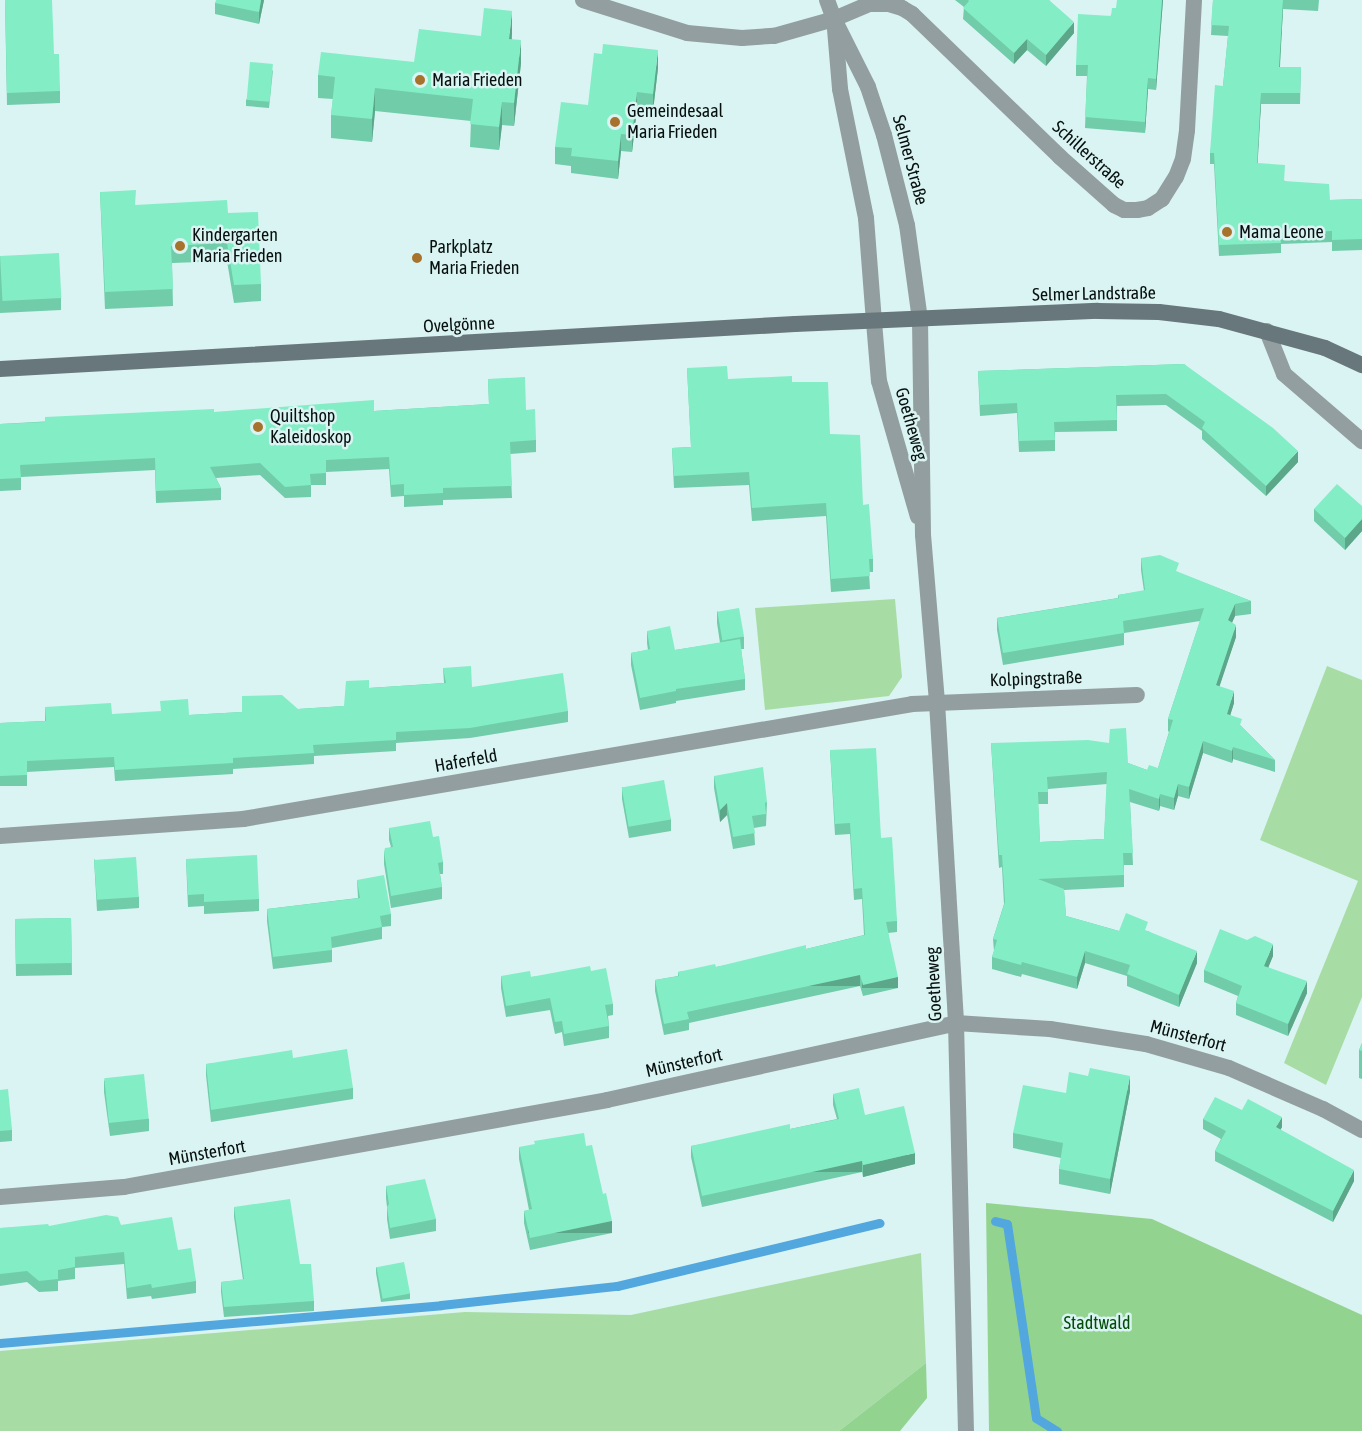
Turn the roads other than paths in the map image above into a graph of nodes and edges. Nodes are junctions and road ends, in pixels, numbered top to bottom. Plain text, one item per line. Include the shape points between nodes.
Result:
1 (583, 0) edge
2 (827, 0) edge
3 (1194, 0) edge
4 (834, 19) junction
5 (920, 320) junction
6 (874, 322) junction
7 (1267, 331) junction
8 (1362, 365) edge
9 (0, 369) edge
10 (1362, 441) edge
11 (923, 535) junction
12 (1137, 695) dead end
13 (937, 702) junction
14 (0, 836) edge
15 (956, 1023) junction
16 (1362, 1130) edge
17 (0, 1197) edge
18 (966, 1431) edge

1 - 4 street, Schillerstraße via 687,33 715,37 774,36
2 - 4 street, Selmer Straße
3 - 4 street, Schillerstraße via 1183,159 1162,199 1137,210 1114,205 912,14 889,4 869,4
4 - 5 street, Selmer Straße via 868,87 884,135 907,225
4 - 6 street, Selmer Straße via 840,89 866,218
5 - 6 main road, Ovelgönne
5 - 7 main road, Selmer Landstraße via 1098,311 1159,312
5 - 11 street, Goetheweg
6 - 9 main road, Ovelgönne
6 - 11 street, Goetheweg via 879,381
7 - 8 main road, Selmer Landstraße via 1325,348
7 - 10 street via 1284,374
11 - 13 street, Goetheweg
12 - 13 street, Kolpingstraße
13 - 14 street, Haferfeld via 243,819
13 - 15 street, Goetheweg
15 - 16 street, Münsterfort via 1050,1029 1146,1044 1229,1068
15 - 17 street, Münsterfort via 572,1107 124,1187
15 - 18 street, Goetheweg

